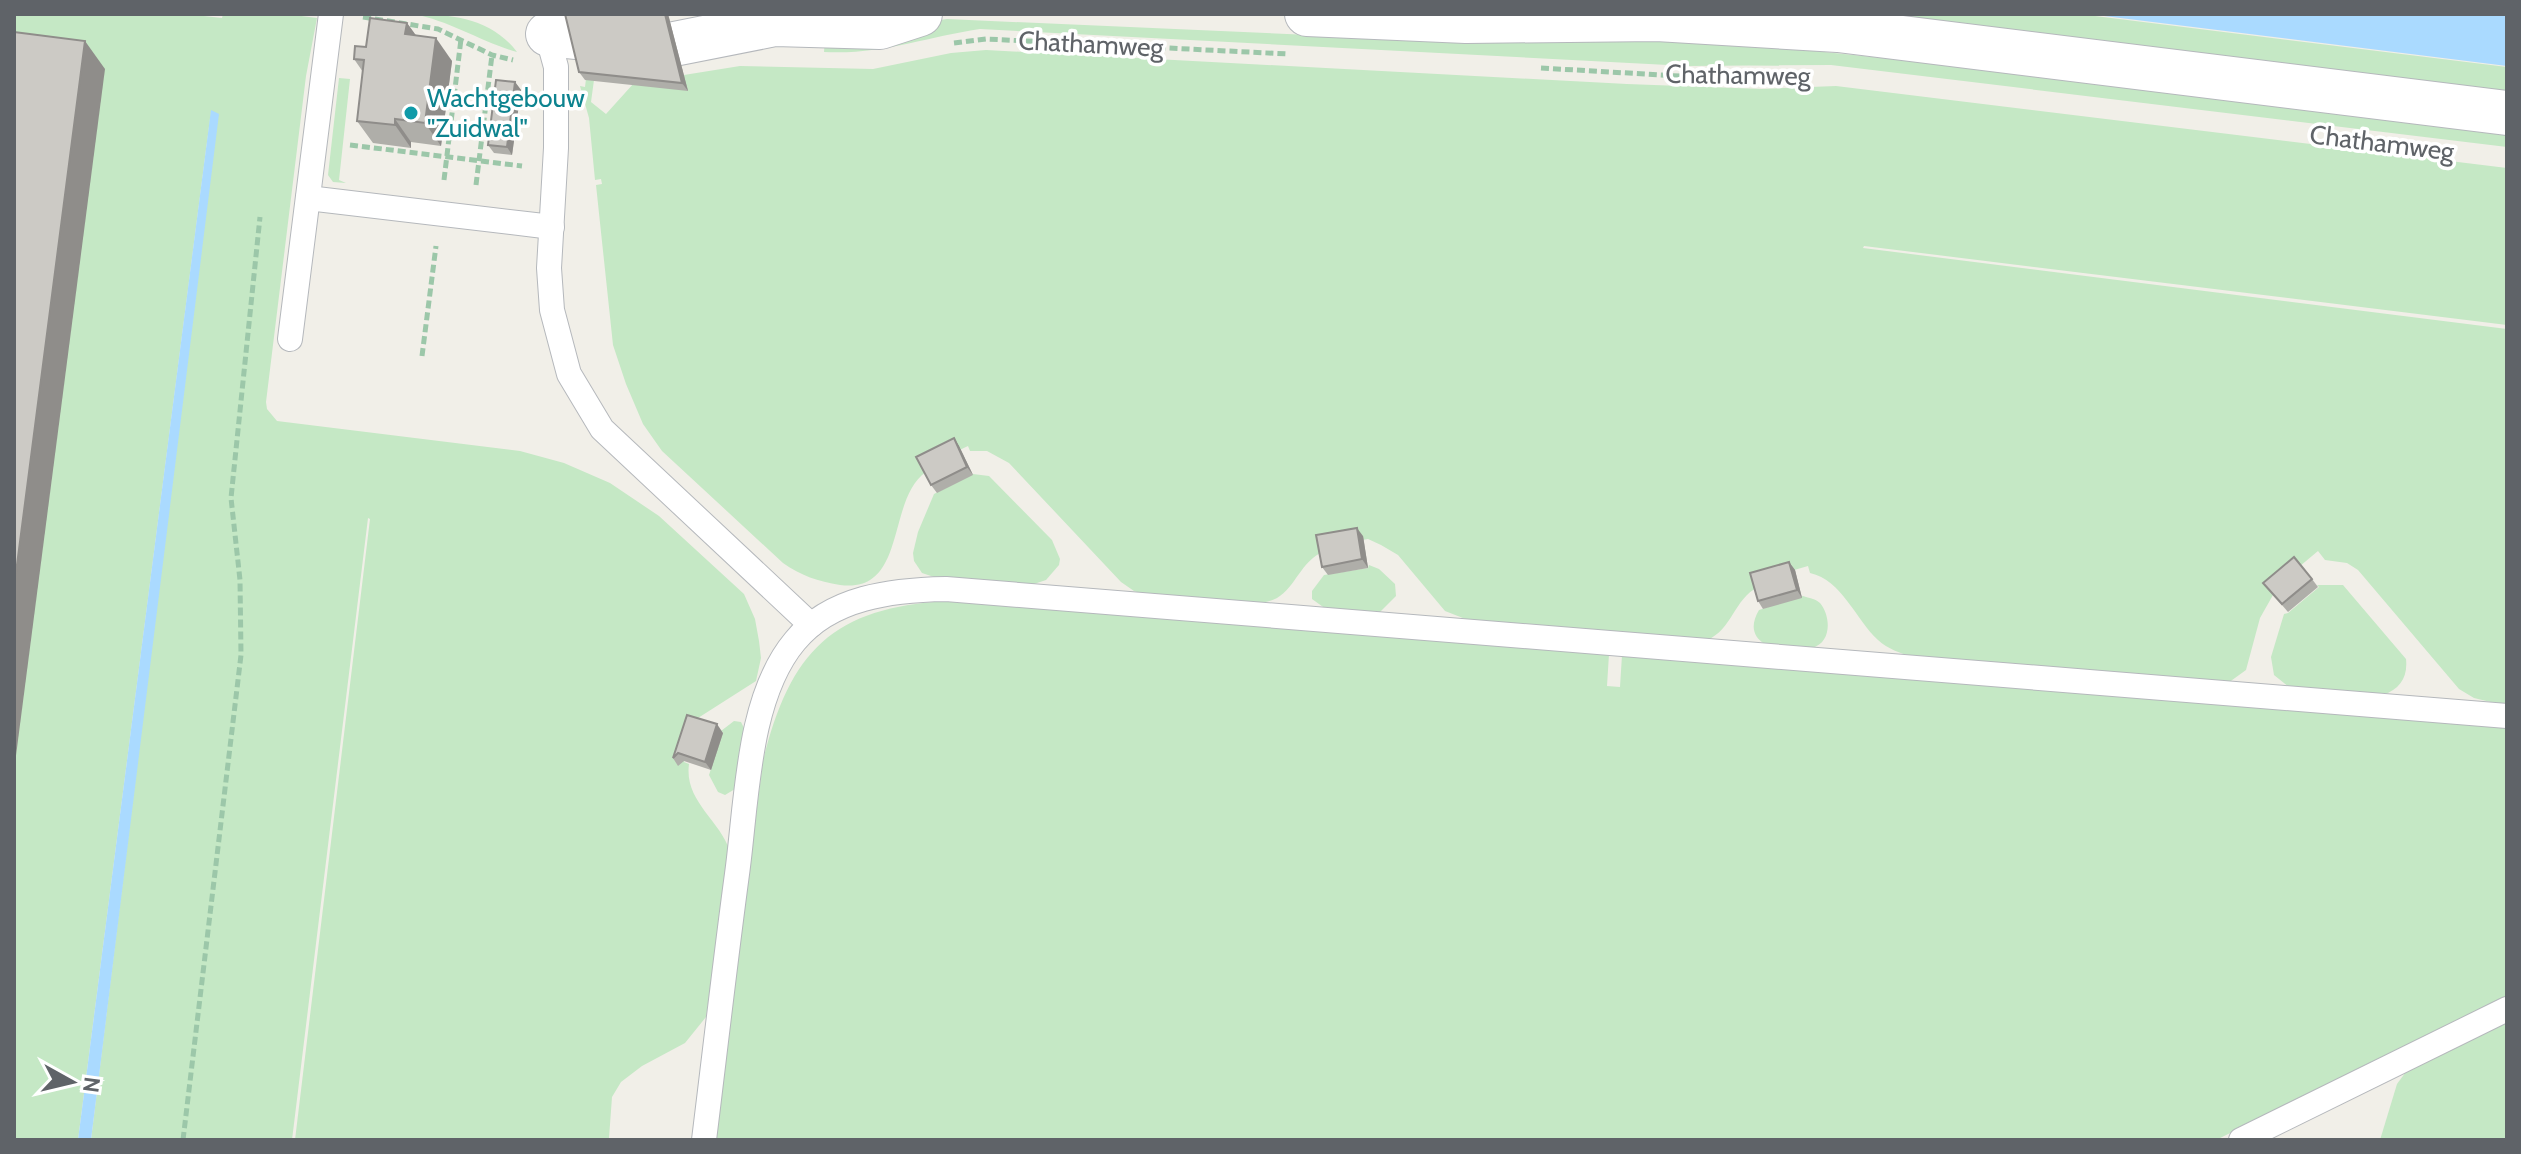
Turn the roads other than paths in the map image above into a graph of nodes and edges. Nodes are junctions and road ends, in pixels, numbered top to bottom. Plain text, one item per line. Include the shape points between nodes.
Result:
1 (331, 14) edge
2 (920, 14) edge
3 (1307, 14) edge
4 (548, 38) edge
5 (2507, 113) edge
6 (308, 198) junction
7 (552, 227) junction
8 (290, 339) dead end
9 (811, 625) junction
10 (2507, 716) edge
11 (2507, 1009) edge
12 (704, 1140) edge
13 (2241, 1140) edge

1 - 6 lane
2 - 4 street via 880,27 775,24 664,46
3 - 5 street, Chathamweg via 1466,21 1657,19 1838,30
4 - 7 lane via 555,170
6 - 7 lane
6 - 8 lane
7 - 9 lane via 552,310 569,374 584,402 602,429
9 - 10 lane via 833,610 876,595 946,589
9 - 12 lane via 782,659 755,738
11 - 13 lane

